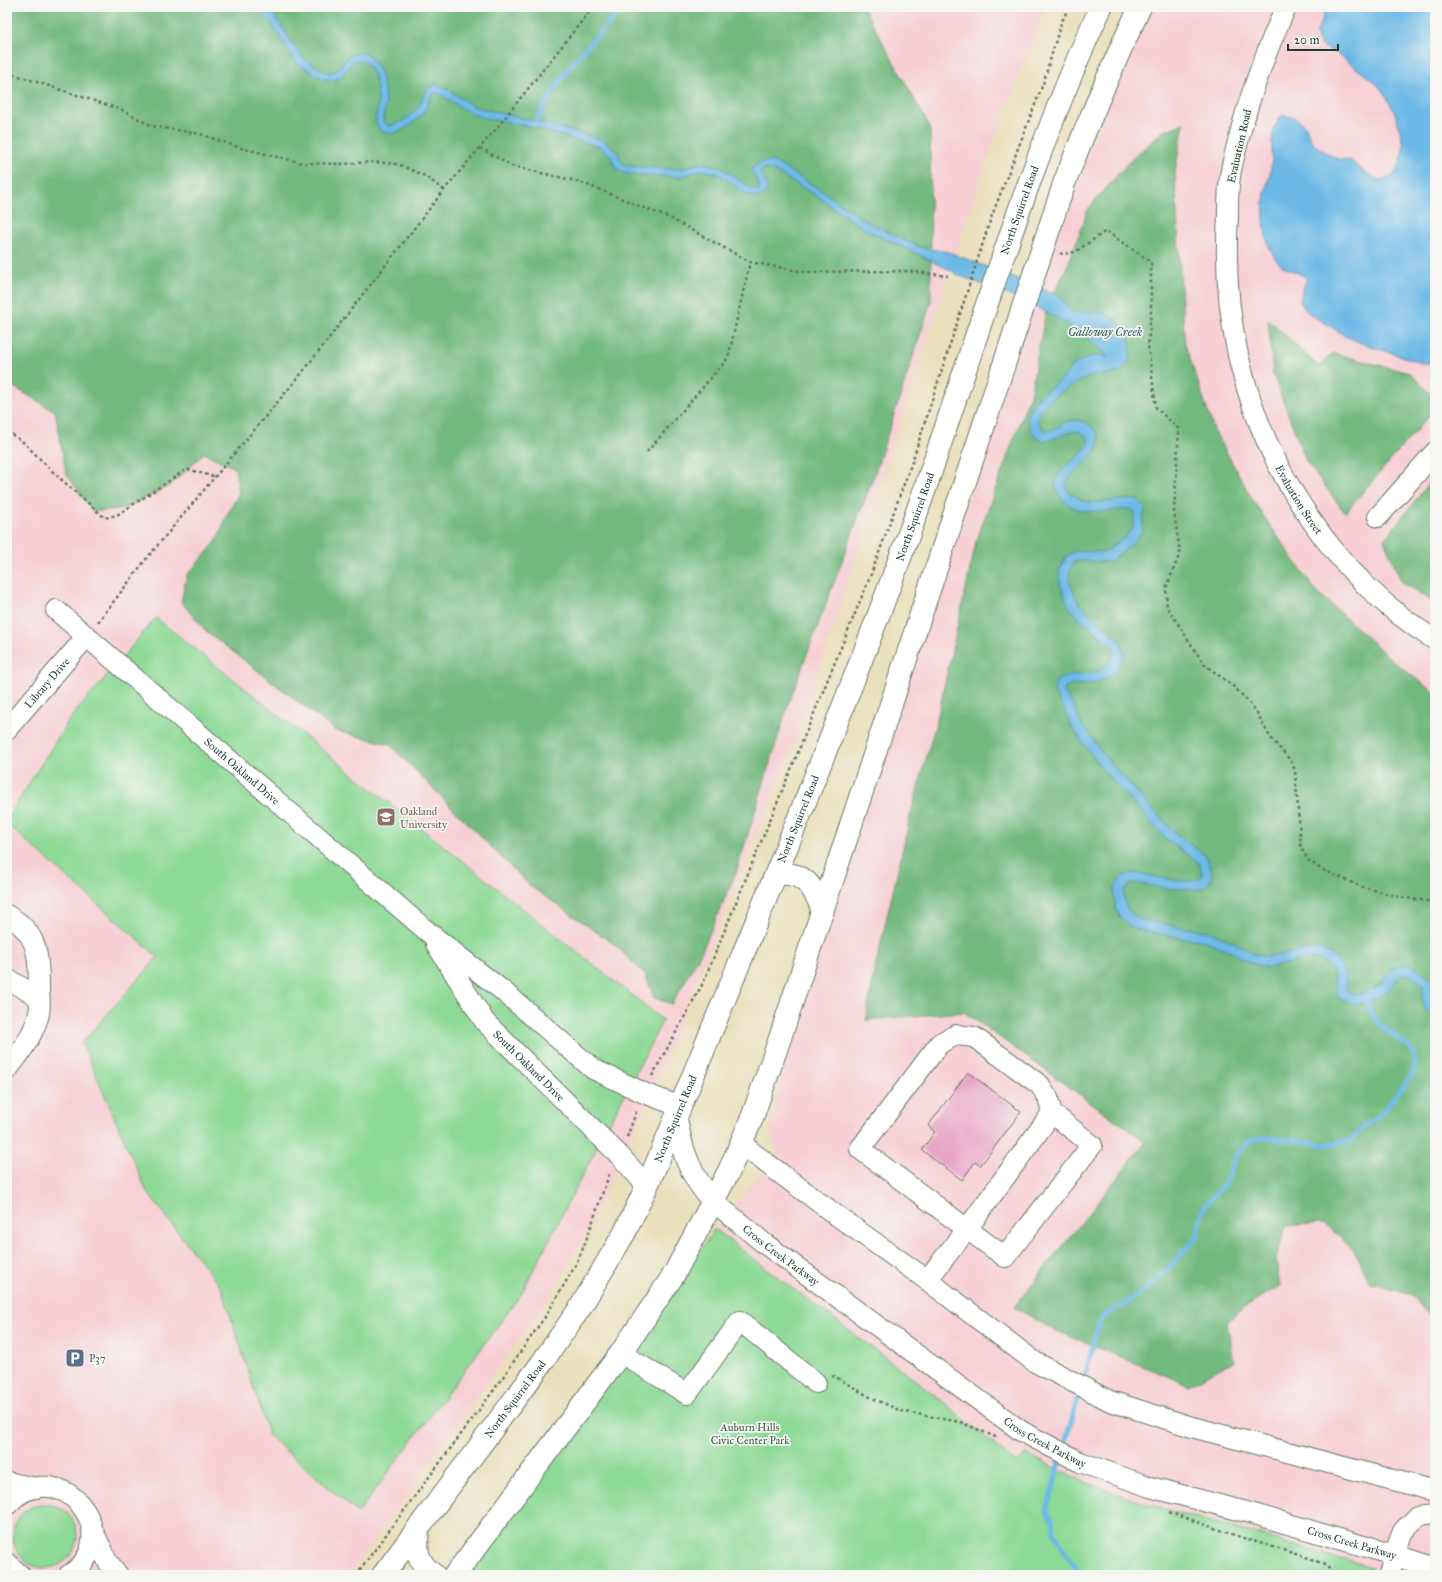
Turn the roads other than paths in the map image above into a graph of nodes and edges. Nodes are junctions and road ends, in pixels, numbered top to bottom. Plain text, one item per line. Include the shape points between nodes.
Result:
1 (1101, 7) edge
2 (1140, 7) edge
3 (1286, 7) edge
4 (1231, 316) joint
5 (1435, 452) edge
6 (1378, 517) dead end
7 (56, 610) dead end
8 (87, 636) junction
9 (1435, 640) edge
10 (7, 729) edge
11 (776, 874) junction
12 (823, 910) junction
13 (7, 915) edge
14 (428, 932) junction
15 (7, 979) edge
16 (39, 997) junction
17 (7, 1070) edge
18 (678, 1113) junction
19 (1052, 1113) junction
20 (741, 1144) junction
21 (647, 1186) junction
22 (713, 1201) junction
23 (967, 1229) junction
24 (927, 1280) junction
25 (621, 1353) junction
26 (816, 1383) dead end
27 (7, 1482) edge
28 (36, 1488) junction
29 (1435, 1491) edge
30 (7, 1505) edge
31 (1435, 1514) edge
32 (418, 1528) junction
33 (92, 1529) junction
34 (1394, 1555) junction
35 (7, 1563) edge
36 (1433, 1570) edge
37 (20, 1575) edge
38 (69, 1575) edge
39 (118, 1575) edge
40 (383, 1575) edge
41 (434, 1575) edge
42 (455, 1575) edge
43 (1389, 1575) edge

1 - 11 main road, North Squirrel Road via 1047,134 930,474 868,644
2 - 12 main road via 1083,134 1045,240
3 - 4 street, Evaluation Road via 1253,88 1230,177 1226,240
4 - 9 street, Evaluation Street via 1238,355 1262,429 1297,497 1342,560 1369,588 1397,613
5 - 6 street
7 - 8 street, South Oakland Drive
8 - 10 street, Library Drive
8 - 14 street, South Oakland Drive
11 - 12 main road via 802,878 810,885
11 - 18 main road, North Squirrel Road
12 - 20 main road
13 - 16 street via 18,921 28,932 37,948
14 - 18 street, South Oakland Drive via 503,991 593,1069 644,1093
14 - 21 street, South Oakland Drive via 485,1022
15 - 16 street
16 - 17 street via 39,1013 29,1038
18 - 21 main road, North Squirrel Road
18 - 22 main road via 680,1140 690,1170
19 - 23 street
19 - 23 street via 1092,1144 1005,1257
19 - 23 street via 1048,1098 1040,1085 974,1037 956,1034 940,1043 860,1149
20 - 22 main road
20 - 24 street
21 - 32 main road, North Squirrel Road via 625,1232 580,1308
22 - 25 main road via 673,1276
22 - 34 street, Cross Creek Parkway via 765,1244 1020,1431 1080,1462 1150,1487
23 - 24 street
24 - 29 street via 1036,1362 1110,1401 1192,1427
25 - 26 street via 687,1394 740,1321
25 - 42 main road
27 - 28 street
28 - 30 street via 20,1494
28 - 33 street via 61,1490 76,1499 87,1513
31 - 34 street via 1418,1516 1403,1531
32 - 40 main road, North Squirrel Road
32 - 41 main road via 417,1550 420,1560
33 - 38 street via 88,1553 80,1567
33 - 39 street via 103,1554
34 - 36 street, Cross Creek Parkway
34 - 43 street
35 - 37 street

